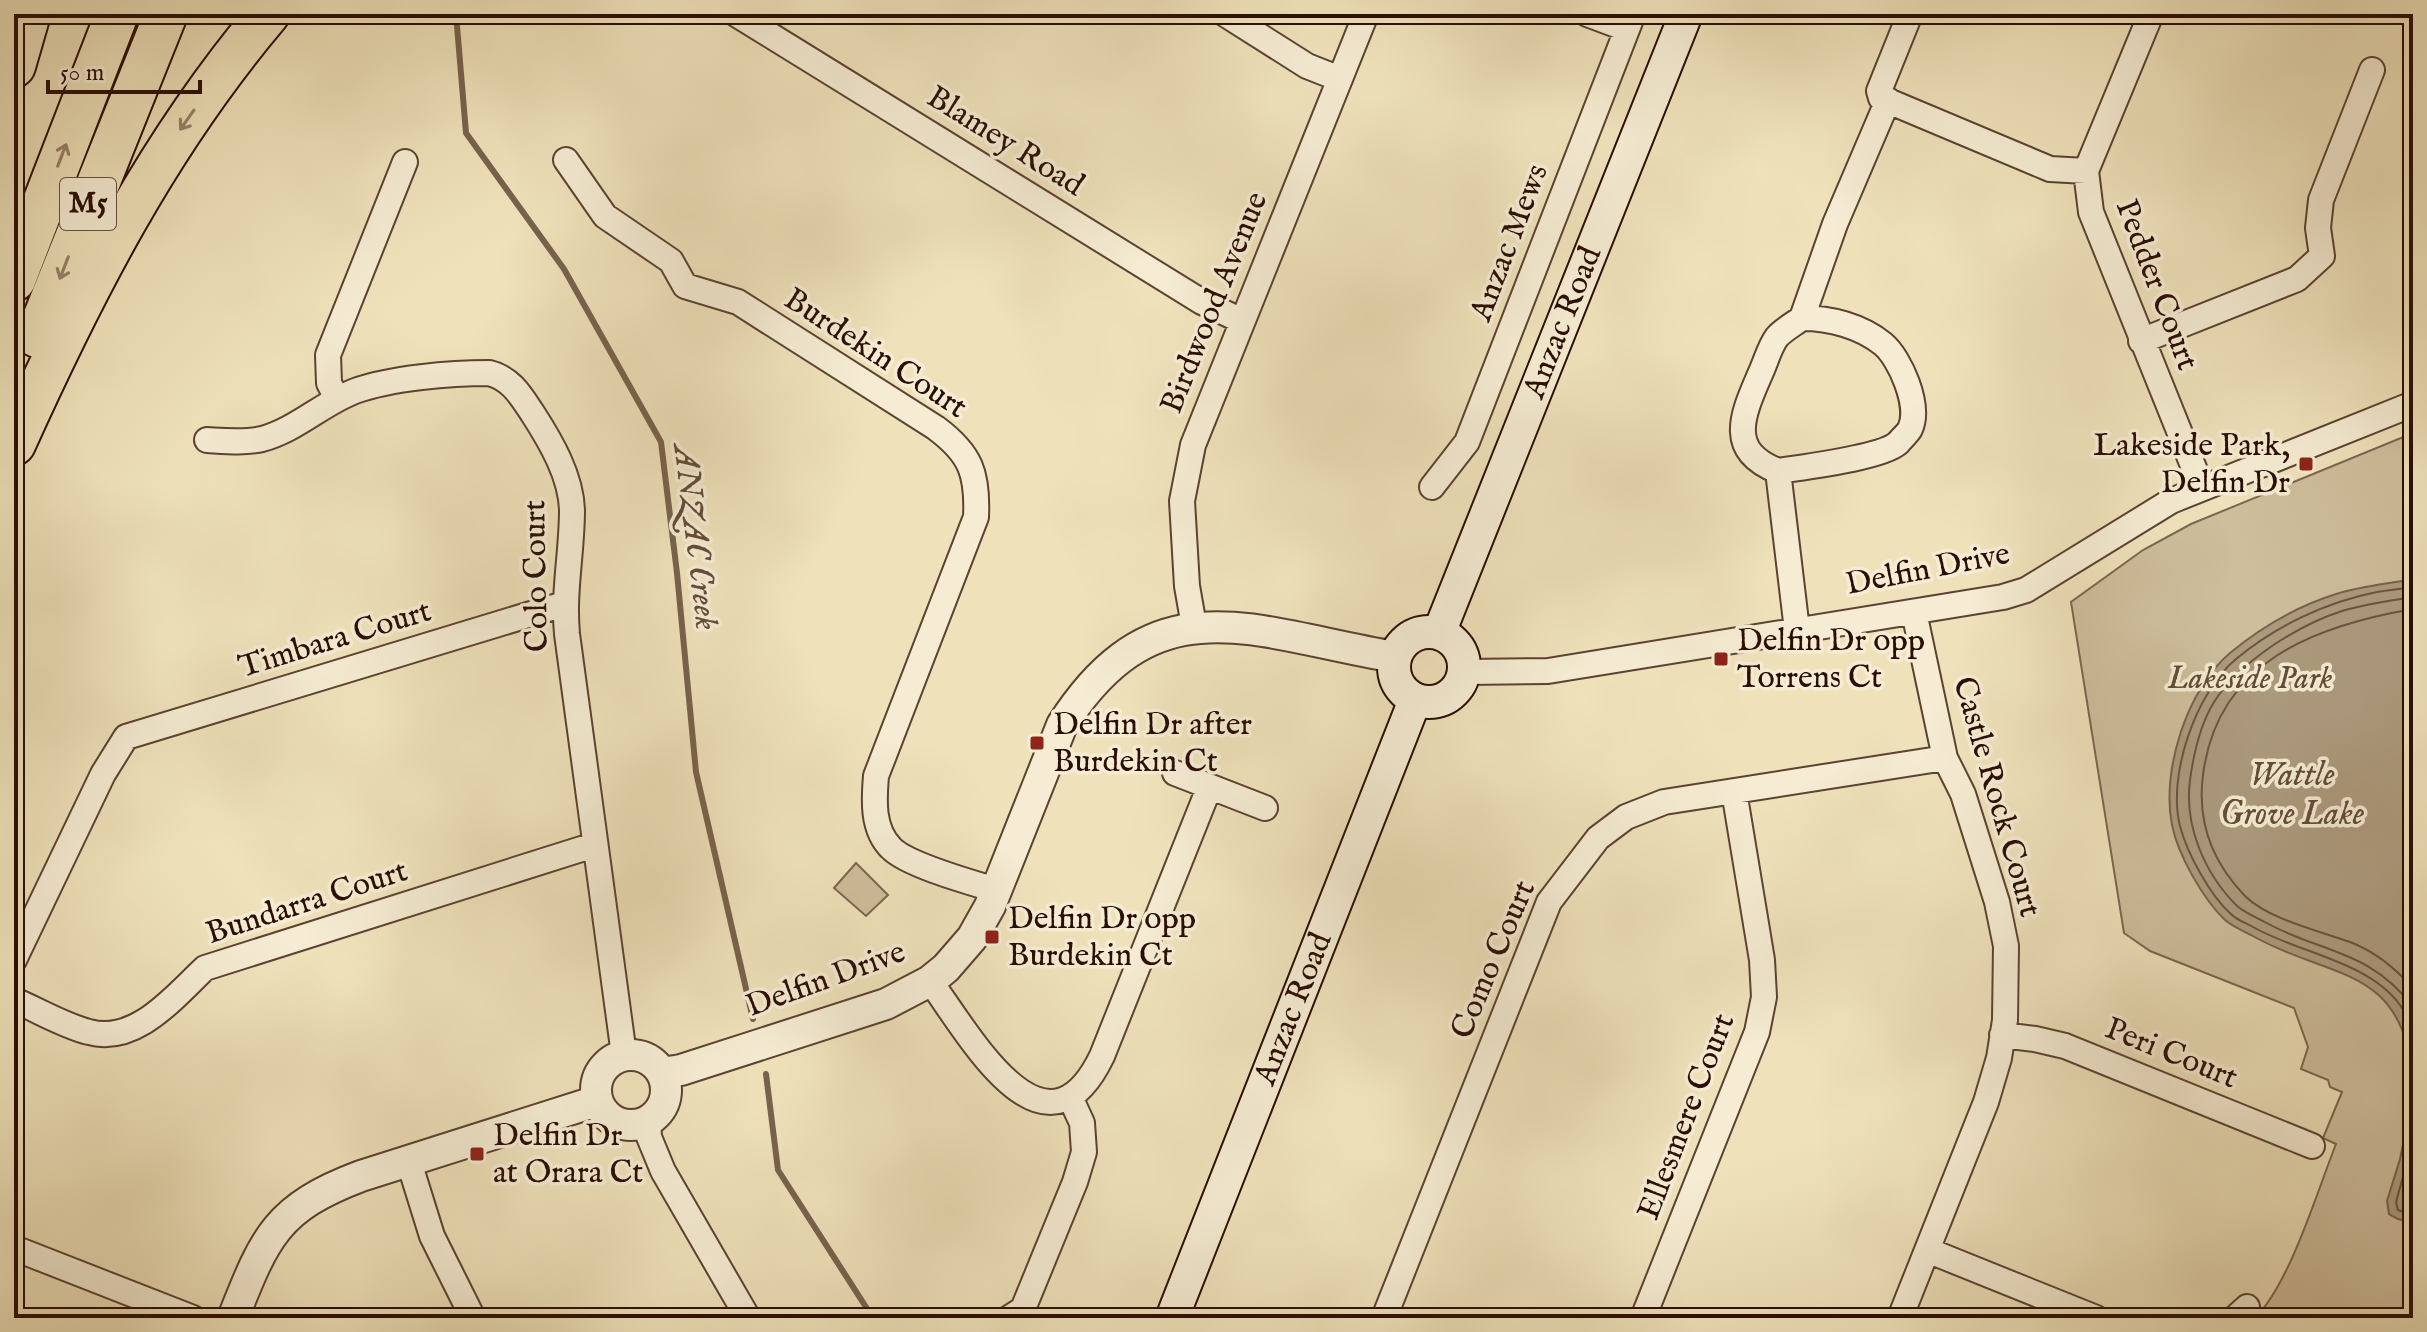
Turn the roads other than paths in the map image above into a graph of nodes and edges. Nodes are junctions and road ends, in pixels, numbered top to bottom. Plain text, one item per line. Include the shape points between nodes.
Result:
1 (29, 14) edge
2 (117, 14) edge
3 (166, 14) edge
4 (268, 14) edge
5 (736, 14) edge
6 (1225, 14) edge
7 (1366, 14) edge
8 (1587, 14) edge
9 (1686, 14) edge
10 (1910, 14) edge
11 (2151, 14) edge
12 (1630, 21) edge
13 (14, 66) edge
14 (2372, 70) dead end
15 (1340, 79) junction
16 (1888, 100) junction
17 (566, 160) dead end
18 (405, 162) dead end
19 (2086, 171) junction
20 (14, 280) edge
21 (1802, 318) junction
22 (1242, 321) junction
23 (2141, 341) junction
24 (14, 396) edge
25 (337, 399) junction
26 (2413, 404) edge
27 (207, 440) dead end
28 (14, 444) edge
29 (1778, 471) junction
30 (1432, 487) dead end
31 (2202, 488) junction
32 (564, 604) junction
33 (1914, 612) junction
34 (1194, 626) junction
35 (1797, 630) junction
36 (1439, 633) junction
37 (1395, 657) junction
38 (1465, 672) junction
39 (1415, 700) junction
40 (1945, 758) junction
41 (1175, 773) dead end
42 (1209, 788) junction
43 (1734, 791) junction
44 (1265, 808) dead end
45 (594, 845) junction
46 (996, 890) junction
47 (14, 960) edge
48 (930, 981) junction
49 (14, 1000) edge
50 (2002, 1035) junction
51 (624, 1055) junction
52 (662, 1073) junction
53 (1071, 1099) junction
54 (597, 1101) junction
55 (648, 1121) junction
56 (2312, 1146) dead end
57 (409, 1162) junction
58 (14, 1248) edge
59 (1927, 1250) junction
60 (193, 1318) edge
61 (233, 1318) edge
62 (473, 1318) edge
63 (748, 1318) edge
64 (1009, 1318) edge
65 (1172, 1318) edge
66 (1384, 1318) edge
67 (1643, 1318) edge
68 (1900, 1318) edge
69 (2096, 1318) edge

1 - 13 highway
20 -> 2 highway, M5
3 -> 24 highway, M5
4 -> 28 highway via 227,63 145,183
5 - 22 street, Blamey Road via 1202,302
6 - 15 street via 1307,66
7 - 15 street, Birdwood Avenue
8 - 12 street
9 - 36 main road, Anzac Road
10 - 16 street via 1879,91
11 - 19 street, Pedder Court
12 - 30 street, Anzac Mews via 1467,442
14 - 23 street via 2321,200 2322,256 2297,279
15 - 22 street, Birdwood Avenue
16 - 19 street via 2050,169
16 - 21 street
17 - 46 street, Burdekin Court via 605,216 671,261 685,286 738,302 957,443 977,488 976,517 876,776 874,803 878,827 891,849 953,878
18 - 25 street via 328,355 329,383
19 - 23 street, Pedder Court via 2091,212
21 - 29 street via 1776,338 1743,414 1742,432 1751,455
21 - 29 street via 1828,319 1885,345 1910,391 1910,429 1895,445 1875,453
22 - 34 street, Birdwood Avenue via 1185,475 1187,586
23 - 31 street, Pedder Court
25 - 27 street, Colo Court via 262,439
25 - 32 street, Colo Court via 370,386 476,373 500,375 510,382 547,437 565,476 572,508
26 - 31 street, Delfin Drive
29 - 35 street
31 - 33 street, Delfin Drive via 2140,519 2026,590
32 - 45 street, Colo Court
32 - 47 street, Timbara Court via 126,737
33 - 35 street, Delfin Drive
33 - 40 street, Castle Rock Court
34 - 37 street, Delfin Drive via 1242,628
34 - 46 street, Delfin Drive via 1126,654 1079,699 1062,725
35 - 38 street, Delfin Drive via 1548,671
36 - 37 main road via 1410,637
36 - 38 main road via 1461,650
37 - 39 main road via 1398,684
38 - 39 main road via 1446,699
39 - 65 main road, Anzac Road
40 - 43 street, Como Court
40 - 50 street, Castle Rock Court via 1997,902 2006,946
41 - 42 street
42 - 44 street
42 - 53 street via 1102,1056 1090,1082
43 - 66 street, Como Court via 1664,802 1626,817 1598,838 1549,902
43 - 67 street, Ellesmere Court via 1764,997 1757,1032
45 - 49 street, Bundarra Court via 205,968 134,1028 109,1035 89,1032
45 - 51 street, Colo Court
46 - 48 street, Delfin Drive via 972,938
48 - 52 street, Delfin Drive via 886,1004
48 - 53 street via 1003,1079 1024,1095 1046,1102
50 - 56 street, Peri Court via 2065,1046
50 - 59 street, Castle Rock Court via 1986,1102
51 - 52 street via 648,1059
51 - 54 street via 600,1071
52 - 55 street via 666,1095
53 - 64 street via 1082,1123 1084,1152 1023,1309
54 - 55 street via 616,1123
54 - 57 street
55 - 63 street via 663,1171
57 - 61 street via 325,1190 295,1209 271,1234
57 - 62 street via 432,1236
58 - 60 street
59 - 68 street, Castle Rock Court
59 - 69 street

